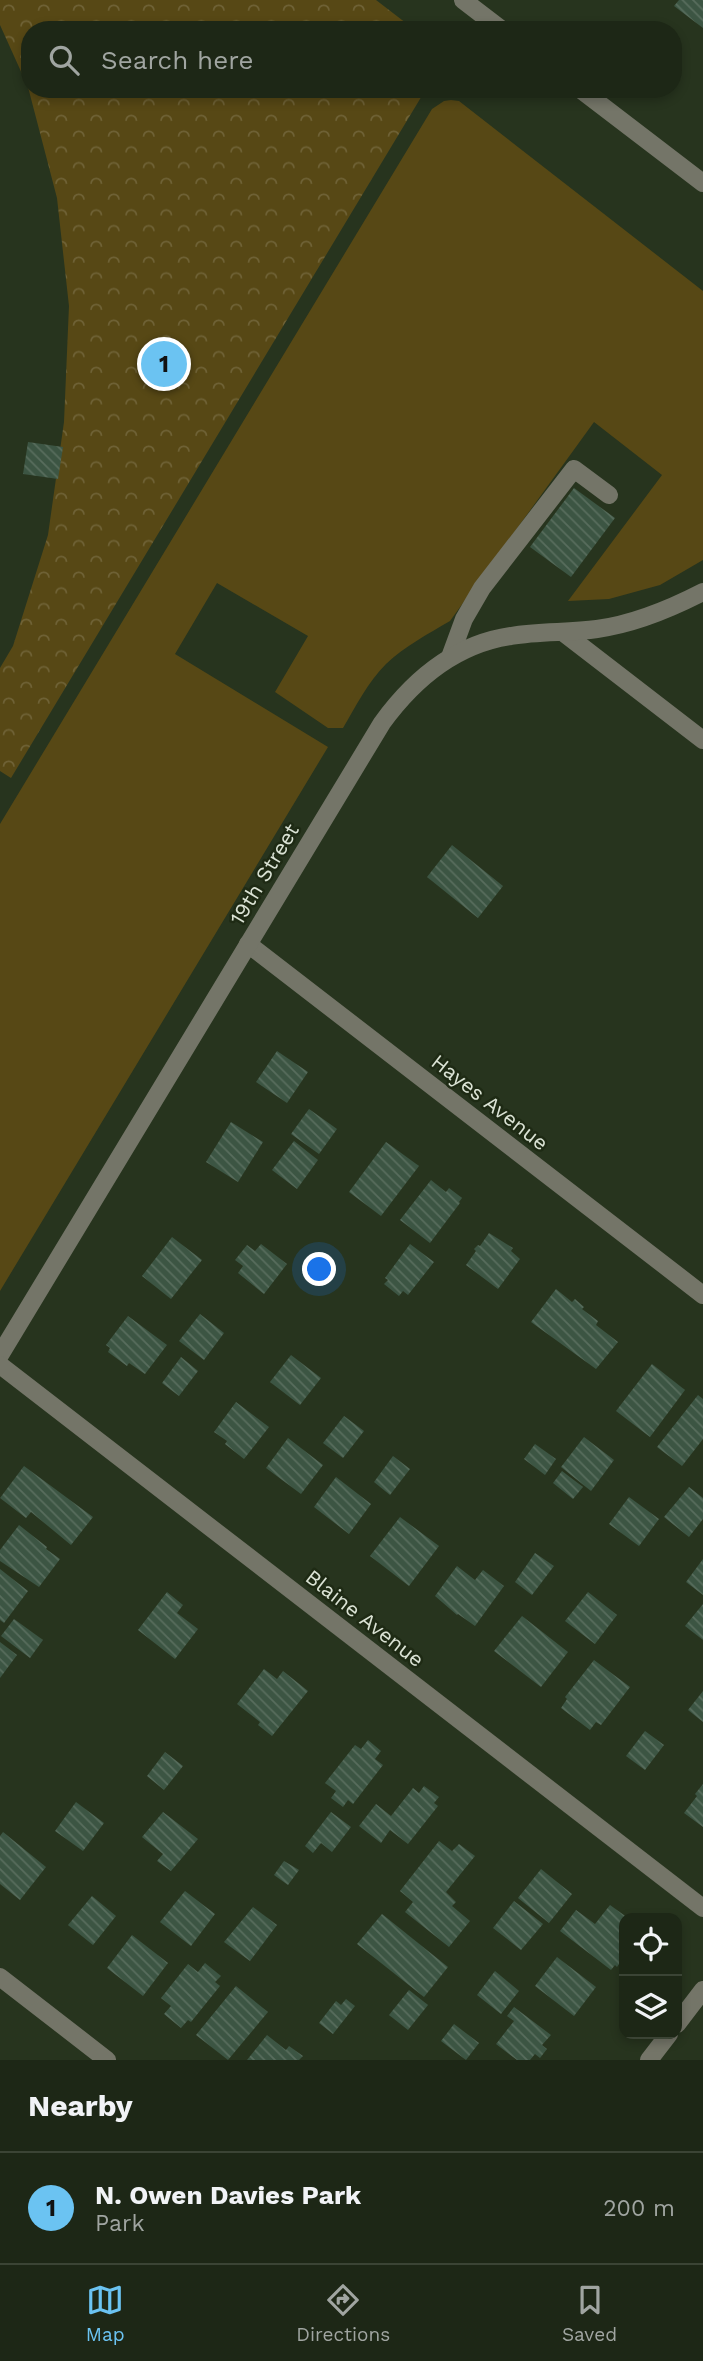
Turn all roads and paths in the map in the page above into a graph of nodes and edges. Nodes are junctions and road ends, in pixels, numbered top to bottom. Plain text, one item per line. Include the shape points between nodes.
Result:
1 (463, 0) edge
2 (490, 21) edge
3 (592, 98) edge
4 (703, 183) edge
5 (609, 495) dead end
6 (703, 592) edge
7 (564, 632) junction
8 (450, 657) junction
9 (703, 740) edge
10 (248, 944) junction
11 (703, 1295) edge
12 (0, 1355) edge
13 (0, 1365) edge
14 (703, 1908) edge
15 (0, 1978) edge
16 (703, 1990) edge
17 (682, 2017) edge
18 (665, 2039) edge
19 (107, 2060) edge
20 (649, 2060) edge

1 - 2 street
3 - 4 street
5 - 8 street via 574,469 482,588
6 - 7 street, 19th Street via 626,623
7 - 8 street, 19th Street via 511,636
7 - 9 street
8 - 10 street, 19th Street via 423,676 382,723
10 - 11 street, Hayes Avenue
10 - 12 street, 19th Street
13 - 14 street, Blaine Avenue
15 - 19 street
16 - 17 street
18 - 20 street

